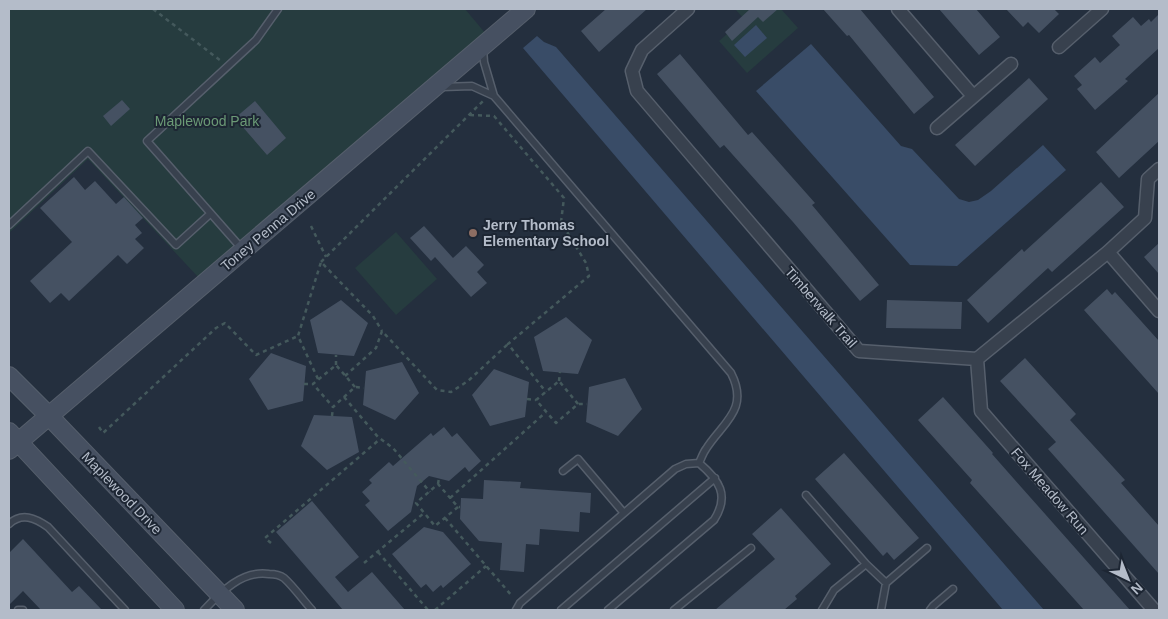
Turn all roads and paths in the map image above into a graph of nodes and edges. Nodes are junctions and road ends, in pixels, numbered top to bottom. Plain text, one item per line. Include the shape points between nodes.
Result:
1 (153, 9) edge
2 (278, 9) edge
3 (526, 9) edge
4 (688, 9) edge
5 (898, 9) edge
6 (1102, 9) edge
7 (1059, 47) dead end
8 (482, 48) junction
9 (1011, 64) dead end
10 (228, 66) junction
11 (436, 87) junction
12 (494, 96) junction
13 (973, 96) junction
14 (478, 97) dead end
15 (470, 115) junction
16 (937, 128) dead end
17 (1159, 169) edge
18 (210, 214) junction
19 (9, 225) edge
20 (311, 226) dead end
21 (244, 250) junction
22 (1108, 252) junction
23 (326, 257) junction
24 (321, 262) junction
25 (1159, 311) edge
26 (382, 330) junction
27 (298, 336) junction
28 (508, 344) junction
29 (336, 355) dead end
30 (977, 359) junction
31 (336, 365) junction
32 (560, 372) dead end
33 (9, 376) edge
34 (346, 376) junction
35 (318, 380) junction
36 (559, 381) junction
37 (304, 384) dead end
38 (313, 384) junction
39 (355, 388) junction
40 (364, 388) dead end
41 (546, 392) junction
42 (344, 397) junction
43 (527, 399) dead end
44 (536, 400) junction
45 (578, 404) junction
46 (587, 404) dead end
47 (333, 407) junction
48 (546, 412) junction
49 (49, 416) junction
50 (332, 416) dead end
51 (99, 427) dead end
52 (380, 439) junction
53 (12, 441) edge
54 (699, 463) junction
55 (563, 471) dead end
56 (439, 478) dead end
57 (715, 478) junction
58 (438, 484) junction
59 (430, 492) junction
60 (806, 495) dead end
61 (450, 498) junction
62 (623, 512) junction
63 (424, 513) junction
64 (445, 518) junction
65 (9, 524) edge
66 (271, 543) dead end
67 (751, 548) dead end
68 (928, 548) dead end
69 (378, 552) junction
70 (364, 563) dead end
71 (866, 564) junction
72 (486, 566) junction
73 (886, 583) junction
74 (953, 589) dead end
75 (219, 594) junction
76 (518, 607) edge
77 (824, 609) edge
78 (18, 610) edge
79 (23, 610) edge
80 (125, 610) edge
81 (175, 610) edge
82 (204, 610) edge
83 (235, 610) edge
84 (312, 610) edge
85 (428, 610) edge
86 (435, 610) edge
87 (561, 610) edge
88 (608, 610) edge
89 (674, 610) edge
90 (881, 610) edge
91 (930, 610) edge
92 (1154, 610) edge

1 - 10 path
2 - 10 lane via 256,40
3 - 8 street, Toney Penna Drive
4 - 30 street, Timberwalk Trail via 642,50 632,71 637,91 859,351
5 - 13 street
6 - 7 street
8 - 11 street, Toney Penna Drive
8 - 12 lane
9 - 13 street
10 - 18 lane via 147,141
11 - 12 lane via 472,86
11 - 21 street, Toney Penna Drive
12 - 54 lane via 730,373 737,388 732,416
13 - 16 street
14 - 15 path via 484,101
15 - 23 path
15 - 28 path via 494,116 564,198 560,222 586,263 589,276
17 - 22 street via 1148,179 1145,218
18 - 19 lane via 176,245 88,151
18 - 21 lane
20 - 23 path
21 - 49 street, Toney Penna Drive
22 - 25 street
22 - 30 street
23 - 24 path
24 - 26 path via 373,316
24 - 27 path
26 - 28 path via 437,390 451,392 468,381
26 - 34 path via 376,348
27 - 35 path
27 - 51 path via 256,355 225,323 103,433
28 - 41 path
29 - 31 path
30 - 92 street, Fox Meadow Run via 981,411
31 - 34 path
31 - 35 path
32 - 36 path
33 - 49 street, Maplewood Drive
34 - 39 path
35 - 38 path
36 - 41 path
36 - 45 path
37 - 38 path
38 - 47 path
39 - 40 path
39 - 42 path
41 - 44 path
42 - 47 path
42 - 52 path
43 - 44 path
44 - 48 path
45 - 46 path
45 - 48 path via 556,423
47 - 50 path
48 - 61 path
49 - 53 street, Toney Penna Drive
49 - 75 street, Maplewood Drive
52 - 59 path via 393,448
52 - 66 path via 265,538
53 - 81 street
54 - 57 lane
54 - 62 lane via 674,468
55 - 62 lane via 578,459
56 - 58 path
57 - 87 lane
57 - 88 lane via 722,494 722,504 714,520
58 - 59 path
58 - 61 path
59 - 63 path via 414,503
60 - 71 lane
61 - 64 path via 459,507
62 - 76 lane
63 - 64 path via 435,528
63 - 69 path
64 - 72 path
65 - 80 lane via 26,516 48,527
67 - 89 lane
68 - 73 lane
69 - 70 path
69 - 85 path
71 - 73 lane
71 - 77 lane via 834,590
72 - 76 path
72 - 86 path
73 - 90 lane
74 - 91 lane
75 - 82 lane
75 - 83 street, Maplewood Drive
75 - 84 lane via 248,576 276,574 283,577
78 - 79 lane

